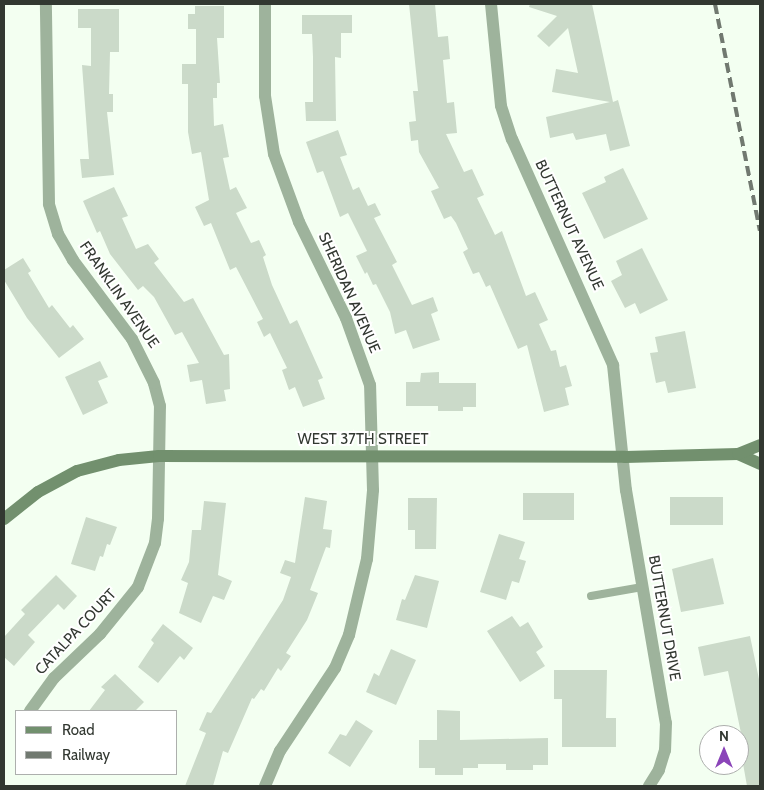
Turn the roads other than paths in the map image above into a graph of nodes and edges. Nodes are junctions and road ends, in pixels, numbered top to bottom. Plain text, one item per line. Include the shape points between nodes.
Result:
1 (46, 4) edge
2 (265, 4) edge
3 (491, 4) edge
4 (760, 444) edge
5 (738, 454) junction
6 (159, 456) junction
7 (372, 456) junction
8 (625, 457) junction
9 (760, 464) edge
10 (4, 519) edge
11 (642, 587) junction
12 (591, 596) dead end
13 (31, 710) edge
14 (653, 785) edge
15 (264, 786) edge

1 - 6 street, FRANKLIN AVENUE via 49,204 58,234 73,260 145,361 160,406
2 - 7 street, SHERIDAN AVENUE via 265,96 274,154 298,222 361,355 370,385
3 - 8 street, BUTTERNUT AVENUE via 501,106 529,179 614,365
4 - 5 street, WEST 37TH STREET
5 - 8 street, WEST 37TH STREET
5 - 9 street, WEST 37TH STREET
6 - 7 street, WEST 37TH STREET
6 - 10 street, WEST 37TH STREET via 119,460 77,471 38,492
6 - 13 street, CATALPA COURT via 155,543 138,587 100,634 54,678
7 - 8 street, WEST 37TH STREET
7 - 15 street, SHERIDAN AVENUE via 368,559 349,635 335,668 280,751
8 - 11 street, BUTTERNUT DRIVE via 626,490
11 - 12 lane
11 - 14 street, BUTTERNUT DRIVE via 666,723 665,750

